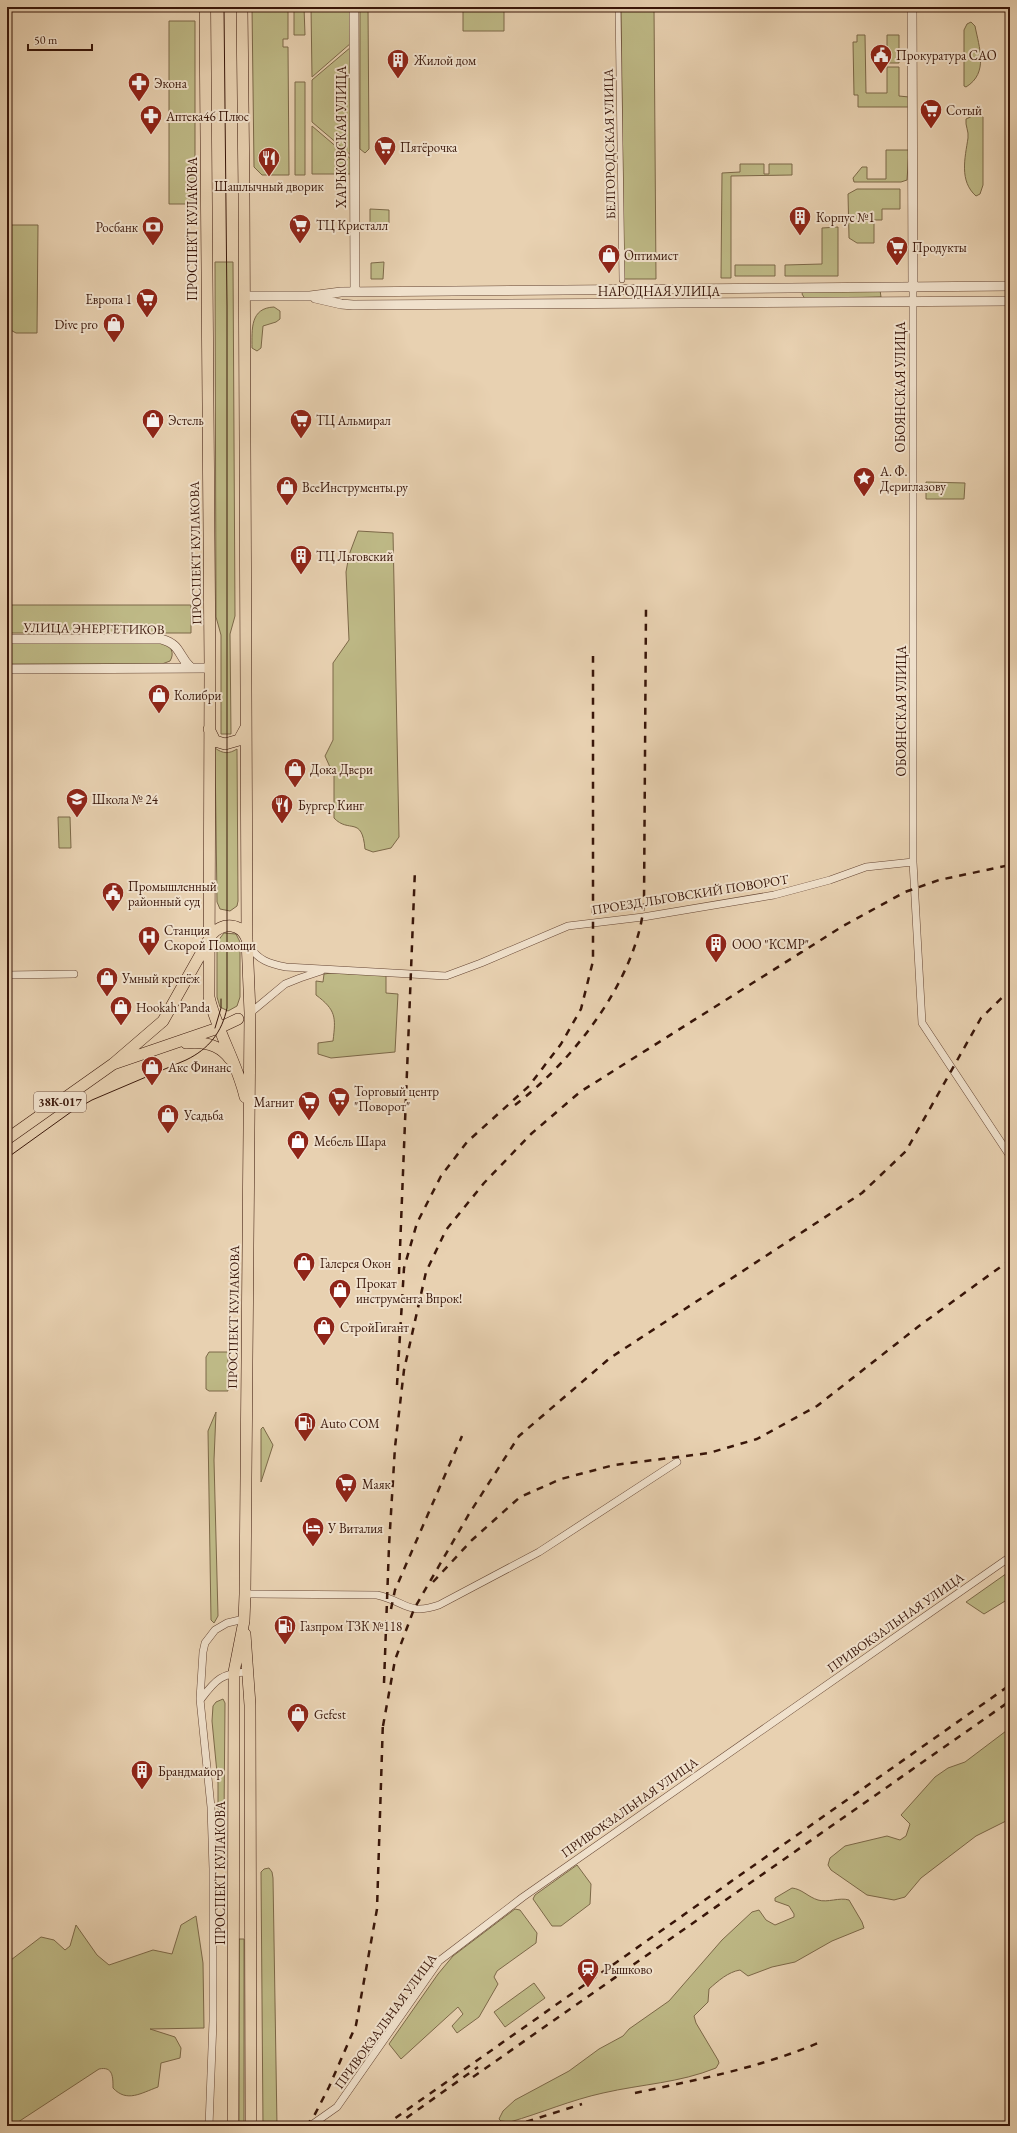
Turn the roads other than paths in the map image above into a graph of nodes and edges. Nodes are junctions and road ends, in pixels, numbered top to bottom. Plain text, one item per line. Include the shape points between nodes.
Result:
1 (204, 7) edge
2 (242, 7) edge
3 (354, 7) edge
4 (618, 7) edge
5 (912, 7) edge
6 (622, 280) dead end
7 (913, 286) junction
8 (1010, 286) edge
9 (355, 292) junction
10 (245, 296) junction
11 (310, 296) junction
12 (1010, 301) edge
13 (913, 302) junction
14 (353, 305) junction
15 (7, 639) edge
16 (191, 668) junction
17 (210, 668) junction
18 (7, 669) edge
19 (209, 727) junction
20 (246, 727) junction
21 (913, 862) junction
22 (209, 939) junction
23 (247, 939) junction
24 (330, 969) junction
25 (74, 974) dead end
26 (7, 975) edge
27 (209, 997) junction
28 (250, 1013) junction
29 (238, 1018) junction
30 (219, 1028) junction
31 (156, 1048) junction
32 (113, 1064) junction
33 (236, 1067) junction
34 (248, 1111) junction
35 (7, 1139) edge
36 (1010, 1156) edge
37 (677, 1462) dead end
38 (1010, 1557) edge
39 (245, 1594) junction
40 (244, 1620) junction
41 (234, 1672) junction
42 (248, 1672) junction
43 (200, 1699) junction
44 (210, 2126) edge
45 (233, 2126) edge
46 (251, 2126) edge
47 (310, 2126) edge

1 - 17 main road, ПРОСПЕКТ КУЛАКОВА
2 - 10 main road
3 - 9 street, ХАРЬКОВСКАЯ УЛИЦА
4 - 6 street, БЕЛГОРОДСКАЯ УЛИЦА
5 - 7 street, ОБОЯНСКАЯ УЛИЦА
7 - 8 street, НАРОДНАЯ УЛИЦА
7 - 9 street, НАРОДНАЯ УЛИЦА
7 - 13 street, ОБОЯНСКАЯ УЛИЦА
9 - 11 street, НАРОДНАЯ УЛИЦА
9 - 14 street, ХАРЬКОВСКАЯ УЛИЦА via 359,299
10 - 11 street, НАРОДНАЯ УЛИЦА
10 - 20 main road
11 - 14 street, НАРОДНАЯ УЛИЦА
12 - 13 street, НАРОДНАЯ УЛИЦА
13 - 14 street, НАРОДНАЯ УЛИЦА
13 - 21 street, ОБОЯНСКАЯ УЛИЦА
15 - 16 street, УЛИЦА ЭНЕРГЕТИКОВ via 161,639 178,647
16 - 17 street
16 - 18 street
17 - 19 main road, ПРОСПЕКТ КУЛАКОВА
19 - 20 main road via 215,741 225,744 239,740
19 - 22 main road, ПРОСПЕКТ КУЛАКОВА
20 - 23 main road
21 - 24 street, ПРОЕЗД ЛЬГОВСКИЙ ПОВОРОТ via 866,867 774,895 643,917 568,926 446,976
21 - 36 street via 922,1023
22 - 23 main road via 217,928 228,925 240,928
22 - 27 main road
22 - 32 main road, ПРОСПЕКТ КУЛАКОВА via 163,1021
23 - 24 street, ПРОЕЗД ЛЬГОВСКИЙ ПОВОРОТ via 254,953 272,965
23 - 28 main road, ПРОСПЕКТ КУЛАКОВА
24 - 28 street via 286,984
25 - 26 street
27 - 29 main road via 218,1015 226,1020
27 - 30 main road
28 - 29 main road
28 - 34 main road, ПРОСПЕКТ КУЛАКОВА
29 - 30 main road
30 - 31 main road
30 - 33 main road
31 - 32 main road
31 - 33 main road via 190,1042 212,1045 228,1056
32 - 35 main road, 38К-017
33 - 34 main road
34 - 39 main road, ПРОСПЕКТ КУЛАКОВА
37 - 39 street via 539,1552 439,1605 424,1610 414,1610 377,1595
38 - 47 street, ПРИВОКЗАЛЬНАЯ УЛИЦА via 523,1896 439,1961 337,2108
39 - 40 main road, ПРОСПЕКТ КУЛАКОВА
40 - 41 main road, ПРОСПЕКТ КУЛАКОВА
40 - 42 main road, ПРОСПЕКТ КУЛАКОВА
40 - 43 street via 227,1623 215,1630 205,1643
41 - 42 street
41 - 43 street via 218,1679
41 - 45 main road, ПРОСПЕКТ КУЛАКОВА
42 - 46 main road, ПРОСПЕКТ КУЛАКОВА
43 - 44 street via 211,1807 213,1869

